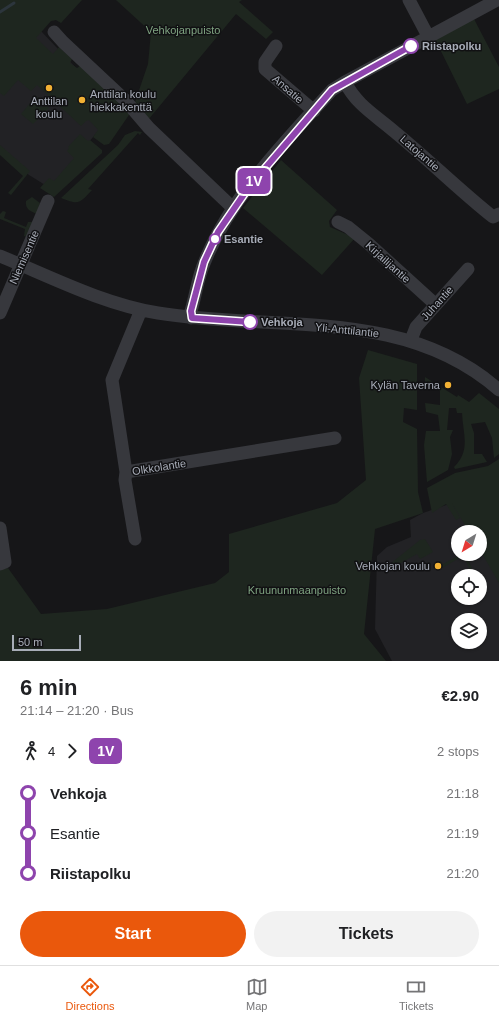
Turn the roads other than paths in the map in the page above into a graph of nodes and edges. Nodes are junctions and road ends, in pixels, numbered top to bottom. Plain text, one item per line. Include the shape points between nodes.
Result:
1 (409, 0) edge
2 (496, 0) edge
3 (54, 32) dead end
4 (428, 36) junction
5 (276, 46) dead end
6 (345, 82) junction
7 (314, 111) junction
8 (48, 201) dead end
9 (233, 208) junction
10 (499, 214) edge
11 (338, 222) dead end
12 (0, 256) edge
13 (20, 264) junction
14 (468, 269) dead end
15 (435, 304) junction
16 (142, 310) junction
17 (0, 313) edge
18 (192, 318) junction
19 (411, 340) junction
20 (499, 390) edge
21 (335, 438) dead end
22 (126, 472) junction
23 (0, 528) edge
24 (135, 538) dead end
25 (3, 563) edge

1 - 4 street
2 - 4 street
3 - 9 street
4 - 6 street
5 - 7 street, Ansatie via 265,62 265,69
6 - 7 street via 332,90
6 - 10 street, Latojantie via 354,97 372,116 395,132 493,217
7 - 9 street
8 - 13 street, Niemisentie
9 - 18 street via 204,262 191,311
11 - 15 street, Kirjailijantie via 369,244
12 - 13 street, Yli-Anttilantie
13 - 16 street, Yli-Anttilantie via 106,300
13 - 17 street, Niemisentie
14 - 15 street, Juhantie
15 - 19 street, Juhantie via 416,327
16 - 18 street, Yli-Anttilantie
16 - 22 street, Olkkolantie via 112,380
18 - 19 street, Yli-Anttilantie via 359,330
19 - 20 street, Yli-Anttilantie via 461,362
21 - 22 street, Olkkolantie
22 - 24 street
23 - 25 street

